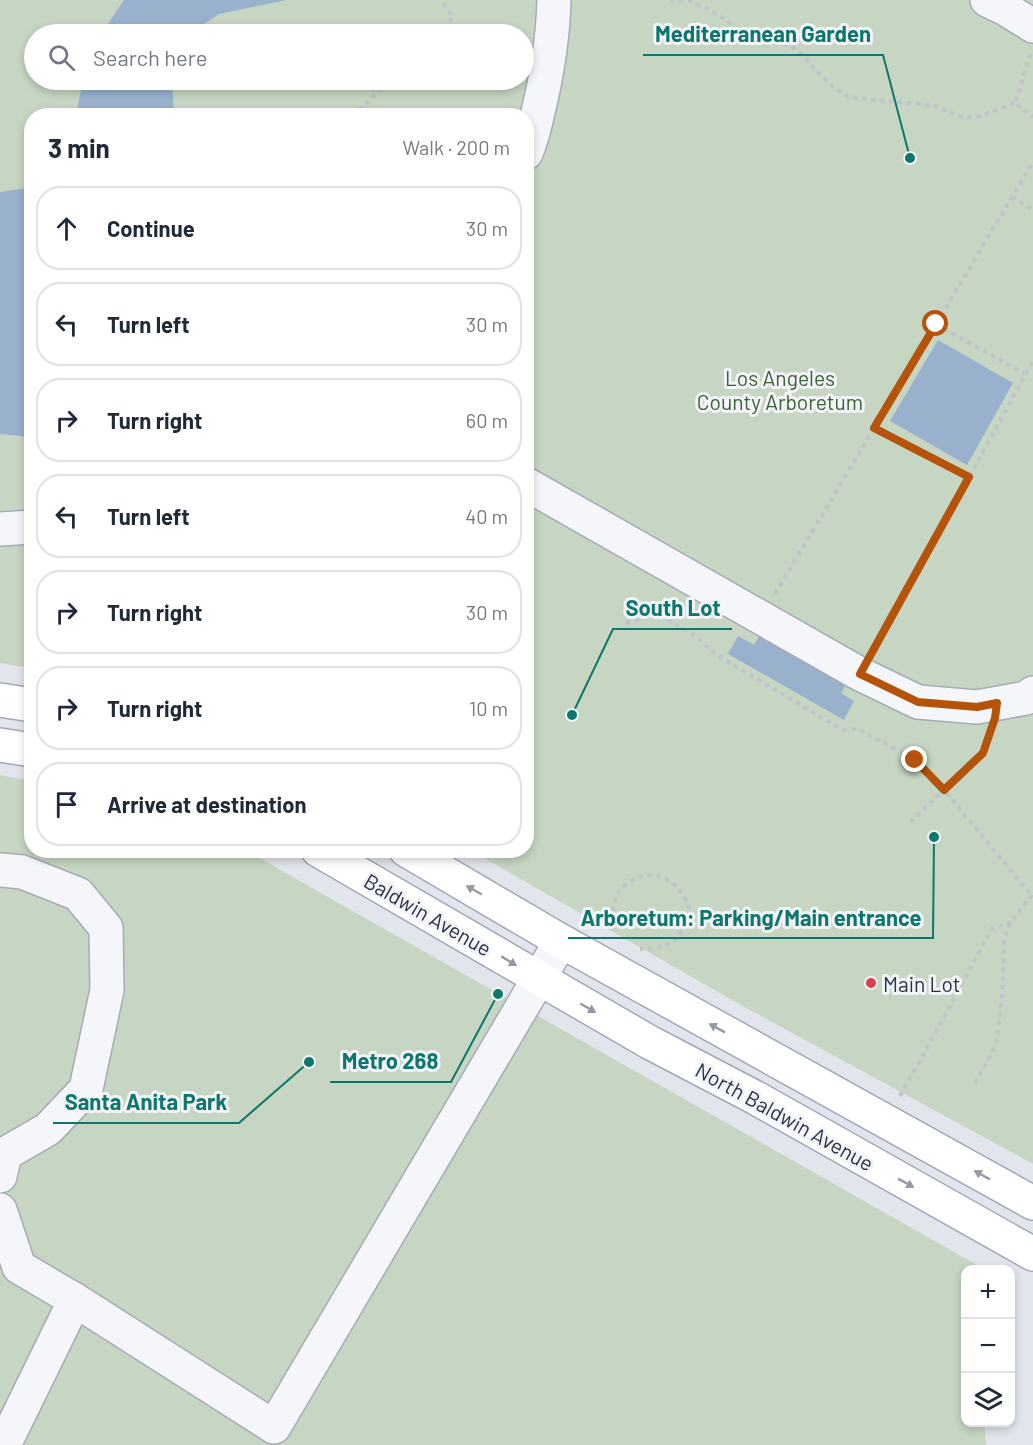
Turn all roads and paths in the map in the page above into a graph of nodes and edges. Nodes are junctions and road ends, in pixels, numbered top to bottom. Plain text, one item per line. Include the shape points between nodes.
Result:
1 (441, 0) edge
2 (554, 0) edge
3 (670, 0) edge
4 (987, 0) edge
5 (445, 24) edge
6 (1033, 26) edge
7 (1033, 51) edge
8 (380, 90) edge
9 (1015, 103) junction
10 (361, 108) edge
11 (1033, 117) edge
12 (534, 129) edge
13 (1033, 162) edge
14 (1012, 197) junction
15 (1033, 210) edge
16 (936, 324) junction
17 (1033, 361) edge
18 (1026, 374) junction
19 (874, 428) junction
20 (969, 477) junction
21 (534, 489) edge
22 (24, 528) edge
23 (0, 529) edge
24 (761, 618) junction
25 (626, 623) dead end
26 (860, 674) junction
27 (1033, 693) edge
28 (0, 700) edge
29 (997, 703) junction
30 (24, 704) edge
31 (0, 745) edge
32 (24, 749) edge
33 (944, 790) junction
34 (910, 822) dead end
35 (332, 858) edge
36 (420, 858) edge
37 (0, 870) edge
38 (1033, 895) edge
39 (1011, 923) junction
40 (614, 928) dead end
41 (561, 940) junction
42 (640, 949) dead end
43 (538, 978) junction
44 (975, 1083) dead end
45 (898, 1099) dead end
46 (2, 1161) edge
47 (1033, 1203) edge
48 (0, 1210) edge
49 (1033, 1254) edge
50 (75, 1300) junction
51 (4, 1445) edge

1 - 5 path via 453,16
2 - 12 street via 545,83
3 - 9 path via 689,1 706,8 758,43 788,44 833,87 851,98 932,105 964,118
4 - 6 street
7 - 9 path
8 - 10 path
9 - 11 path
13 - 14 path
14 - 15 path
14 - 16 path
16 - 18 path
16 - 19 path
17 - 18 path
18 - 20 path
19 - 20 path
19 - 24 path
20 - 26 path
21 - 24 street
22 - 23 street
24 - 26 street
25 - 33 path via 657,613 717,655 843,730 858,729 915,760
26 - 29 street via 918,702 977,707
27 - 29 street
28 - 30 main road
29 - 33 path via 983,753
31 - 32 main road
33 - 34 path
33 - 38 path
35 -> 43 main road, Baldwin Avenue
41 -> 36 main road, Baldwin Avenue
37 - 46 street via 22,872 78,894 106,928 107,970 107,990 86,1089 48,1129
38 - 39 path
39 - 44 path via 1004,944 997,1037
39 - 45 path via 992,928
40 - 42 path via 616,898 631,880 645,876 671,882 689,908 684,929 668,945
41 - 43 street
47 -> 41 main road, North Baldwin Avenue
43 -> 49 main road, North Baldwin Avenue
43 - 50 street via 274,1427
48 - 50 street via 19,1267
50 - 51 street

